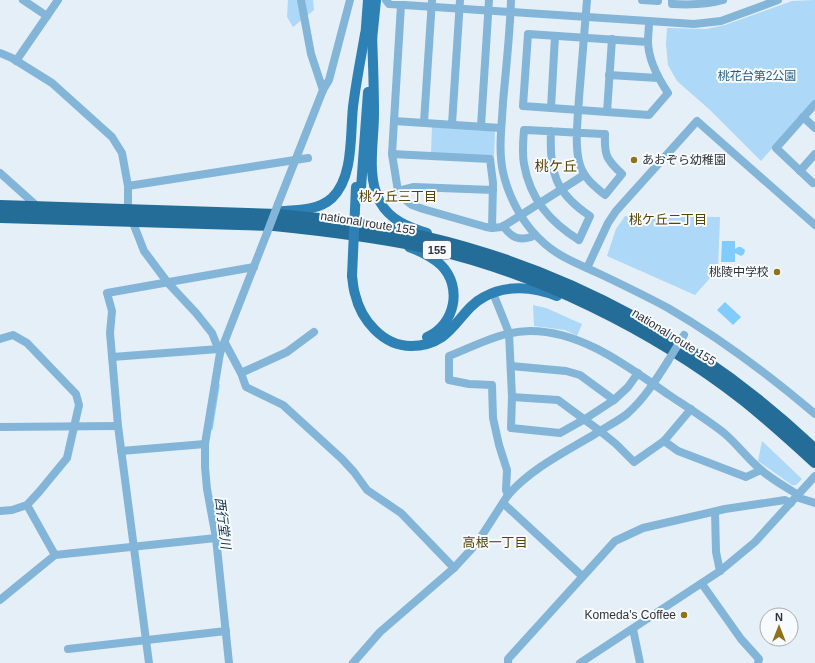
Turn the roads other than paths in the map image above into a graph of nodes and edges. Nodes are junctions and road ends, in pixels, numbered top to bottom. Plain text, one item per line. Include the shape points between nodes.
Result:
1 (24, 0) edge
2 (58, 0) edge
3 (300, 0) edge
4 (350, 0) edge
5 (368, 0) edge
6 (376, 0) edge
7 (386, 0) edge
8 (460, 0) edge
9 (489, 0) edge
10 (511, 0) edge
11 (586, 0) edge
12 (642, 0) edge
13 (658, 0) edge
14 (672, 0) edge
15 (723, 0) edge
16 (778, 0) edge
17 (702, 2) edge
18 (769, 2) edge
19 (432, 4) edge
20 (401, 5) junction
21 (460, 9) junction
22 (489, 11) junction
23 (511, 12) junction
24 (47, 16) junction
25 (585, 18) junction
26 (650, 22) junction
27 (369, 34) junction
28 (555, 36) junction
29 (584, 38) junction
30 (612, 40) junction
31 (648, 42) junction
32 (0, 53) edge
33 (16, 60) junction
34 (609, 75) junction
35 (658, 78) junction
36 (323, 90) junction
37 (813, 107) edge
38 (551, 108) junction
39 (579, 110) junction
40 (607, 112) junction
41 (803, 117) junction
42 (394, 121) junction
43 (424, 122) junction
44 (452, 124) junction
45 (481, 126) junction
46 (501, 128) junction
47 (815, 128) edge
48 (551, 131) junction
49 (578, 133) junction
50 (392, 154) junction
51 (815, 154) edge
52 (308, 158) dead end
53 (296, 160) junction
54 (800, 171) junction
55 (0, 173) edge
56 (584, 175) junction
57 (813, 183) dead end
58 (128, 186) junction
59 (493, 190) junction
60 (562, 190) junction
61 (398, 191) junction
62 (539, 204) junction
63 (0, 206) edge
64 (38, 207) junction
65 (208, 212) junction
66 (130, 215) junction
67 (521, 215) junction
68 (0, 217) edge
69 (815, 224) edge
70 (503, 226) junction
71 (492, 228) junction
72 (531, 237) dead end
73 (384, 239) junction
74 (468, 249) junction
75 (254, 267) junction
76 (587, 268) junction
77 (354, 276) junction
78 (168, 282) junction
79 (495, 298) dead end
80 (691, 323) junction
81 (636, 329) junction
82 (314, 332) dead end
83 (510, 333) junction
84 (0, 339) edge
85 (225, 343) junction
86 (220, 351) junction
87 (112, 357) junction
88 (511, 366) junction
89 (241, 373) junction
90 (638, 373) junction
91 (654, 384) junction
92 (512, 397) junction
93 (614, 400) junction
94 (691, 410) junction
95 (815, 414) edge
96 (585, 419) junction
97 (74, 426) junction
98 (118, 426) junction
99 (0, 427) edge
100 (600, 431) junction
101 (664, 441) junction
102 (205, 444) junction
103 (815, 450) edge
104 (121, 451) junction
105 (815, 462) edge
106 (761, 470) junction
107 (814, 477) edge
108 (508, 495) junction
109 (795, 498) junction
110 (503, 503) junction
111 (815, 503) edge
112 (27, 505) junction
113 (0, 511) edge
114 (715, 512) junction
115 (216, 538) junction
116 (134, 546) junction
117 (55, 555) junction
118 (454, 568) junction
119 (720, 571) junction
120 (582, 576) junction
121 (702, 584) junction
122 (0, 600) edge
123 (633, 629) junction
124 (226, 631) junction
125 (146, 640) junction
126 (68, 649) dead end
127 (149, 663) edge
128 (229, 663) edge
129 (353, 663) edge
130 (508, 663) edge
131 (580, 663) edge
132 (640, 663) edge
133 (758, 663) edge

1 - 24 street
2 - 24 street
3 - 36 street via 311,54
4 - 36 street via 329,80
5 - 27 main road
6 - 27 main road
7 - 20 street via 389,4
8 - 21 street
9 - 22 street
10 - 23 street
11 - 25 street
12 - 13 street
14 - 17 street via 672,4
15 - 17 street
16 - 18 street
18 - 26 street via 721,21 694,24
19 - 20 street
19 - 21 street
19 - 43 street
20 - 42 street
21 - 22 street
21 - 44 street
22 - 23 street
22 - 45 street
23 - 25 street
23 - 46 street
24 - 33 street
25 - 26 street
25 - 29 street
26 - 31 street
27 - 65 main road via 353,106 347,170 337,193 325,203 301,210
27 - 74 main road via 374,84 372,164 380,201 392,216 406,225 452,240
27 - 77 main road
28 - 29 street
28 - 38 street
28 - 38 street via 528,34 523,106
29 - 30 street
29 - 39 street
30 - 31 street
30 - 34 street
31 - 35 street
32 - 33 street
33 - 58 street via 52,83 112,137 122,153
34 - 35 street
34 - 40 street
35 - 40 street via 668,93 649,115
36 - 53 street
37 - 41 street
38 - 39 street
39 - 40 street
39 - 49 street
41 - 47 street
41 - 54 street via 776,148
42 - 43 street
42 - 50 street
43 - 44 street
44 - 45 street
45 - 46 street
46 - 67 street via 503,170 509,192
48 - 49 street
48 - 60 street via 551,161
48 - 62 street via 524,130 524,164
49 - 56 street via 577,156
49 - 56 street via 605,134 604,147 607,159 622,174 605,195
50 - 59 street via 490,159
50 - 61 street
51 - 54 street
52 - 53 street
53 - 58 street
53 - 75 street, bridge
54 - 57 street
55 - 64 street
56 - 60 street
58 - 66 street
59 - 61 street via 414,187
59 - 71 street
60 - 62 street
60 - 62 street via 569,200 590,216 579,240 563,230
61 - 71 street via 412,205
62 - 67 street
63 - 64 highway, national route 155 / 155
64 - 66 highway, national route 155 / 155
65 - 66 highway, national route 155 / 155
65 - 74 highway, national route 155 / 155 via 312,218 424,237
66 - 68 highway, national route 155 / 155
66 - 73 highway, national route 155 / 155 via 274,225
66 - 78 street via 144,251
67 - 70 street
67 - 76 street via 546,245 563,257
69 - 76 street via 697,120 616,211
70 - 71 street
70 - 72 street via 509,235 522,240
73 - 77 main road via 429,256 442,266 454,293 452,311 444,325 431,336 415,340 403,339 388,332 374,320 364,305
73 - 81 highway, national route 155 / 155 via 459,256 532,279
74 - 103 highway, national route 155 / 155 via 533,270 593,296 646,324 748,392
75 - 78 street
75 - 85 street
76 - 80 street
77 - 81 main road via 357,300 369,323 383,337 401,345 422,345 436,341 483,297 512,288 548,292
78 - 86 street via 212,333
78 - 87 street via 107,293 112,311
79 - 83 street
80 - 91 street, bridge
80 - 95 street via 765,373
81 - 105 highway, national route 155 / 155 via 697,366 744,400
82 - 89 street via 287,352
83 - 88 street
83 - 90 street via 528,331 561,334 590,346
83 - 108 street via 449,356 449,380 492,385 493,418 507,470
84 - 97 street via 13,335 28,343 76,394 79,405
85 - 86 street
85 - 89 street
86 - 87 street
86 - 102 street
87 - 98 street
88 - 92 street
88 - 93 street via 566,371 580,375
89 - 118 street via 246,387 283,405 342,459 367,490 401,513
90 - 91 street
90 - 93 street
91 - 94 street
91 - 100 street via 625,415
92 - 96 street via 558,400
92 - 96 street via 512,428 560,433
93 - 96 street
94 - 101 street
94 - 106 street via 724,433
96 - 100 street
97 - 98 street
97 - 99 street
97 - 112 street via 67,458
98 - 104 street
100 - 101 street via 634,462
100 - 108 street via 536,469
101 - 106 street via 678,451 746,477
102 - 104 street
102 - 115 street via 207,489
104 - 116 street
106 - 109 street
107 - 109 street
108 - 110 street
109 - 111 street
109 - 114 street
109 - 119 street via 755,542
110 - 118 street via 477,543
110 - 120 street
112 - 113 street
112 - 117 street
114 - 119 street via 716,552
114 - 120 street via 643,528 615,542
115 - 116 street
115 - 124 street
116 - 117 street
116 - 125 street
117 - 122 street
118 - 129 street via 380,632
119 - 121 street
120 - 130 street via 508,659
121 - 123 street
121 - 133 street via 741,639 759,659
123 - 131 street
123 - 132 street
124 - 125 street
124 - 128 street
125 - 126 street
125 - 127 street

